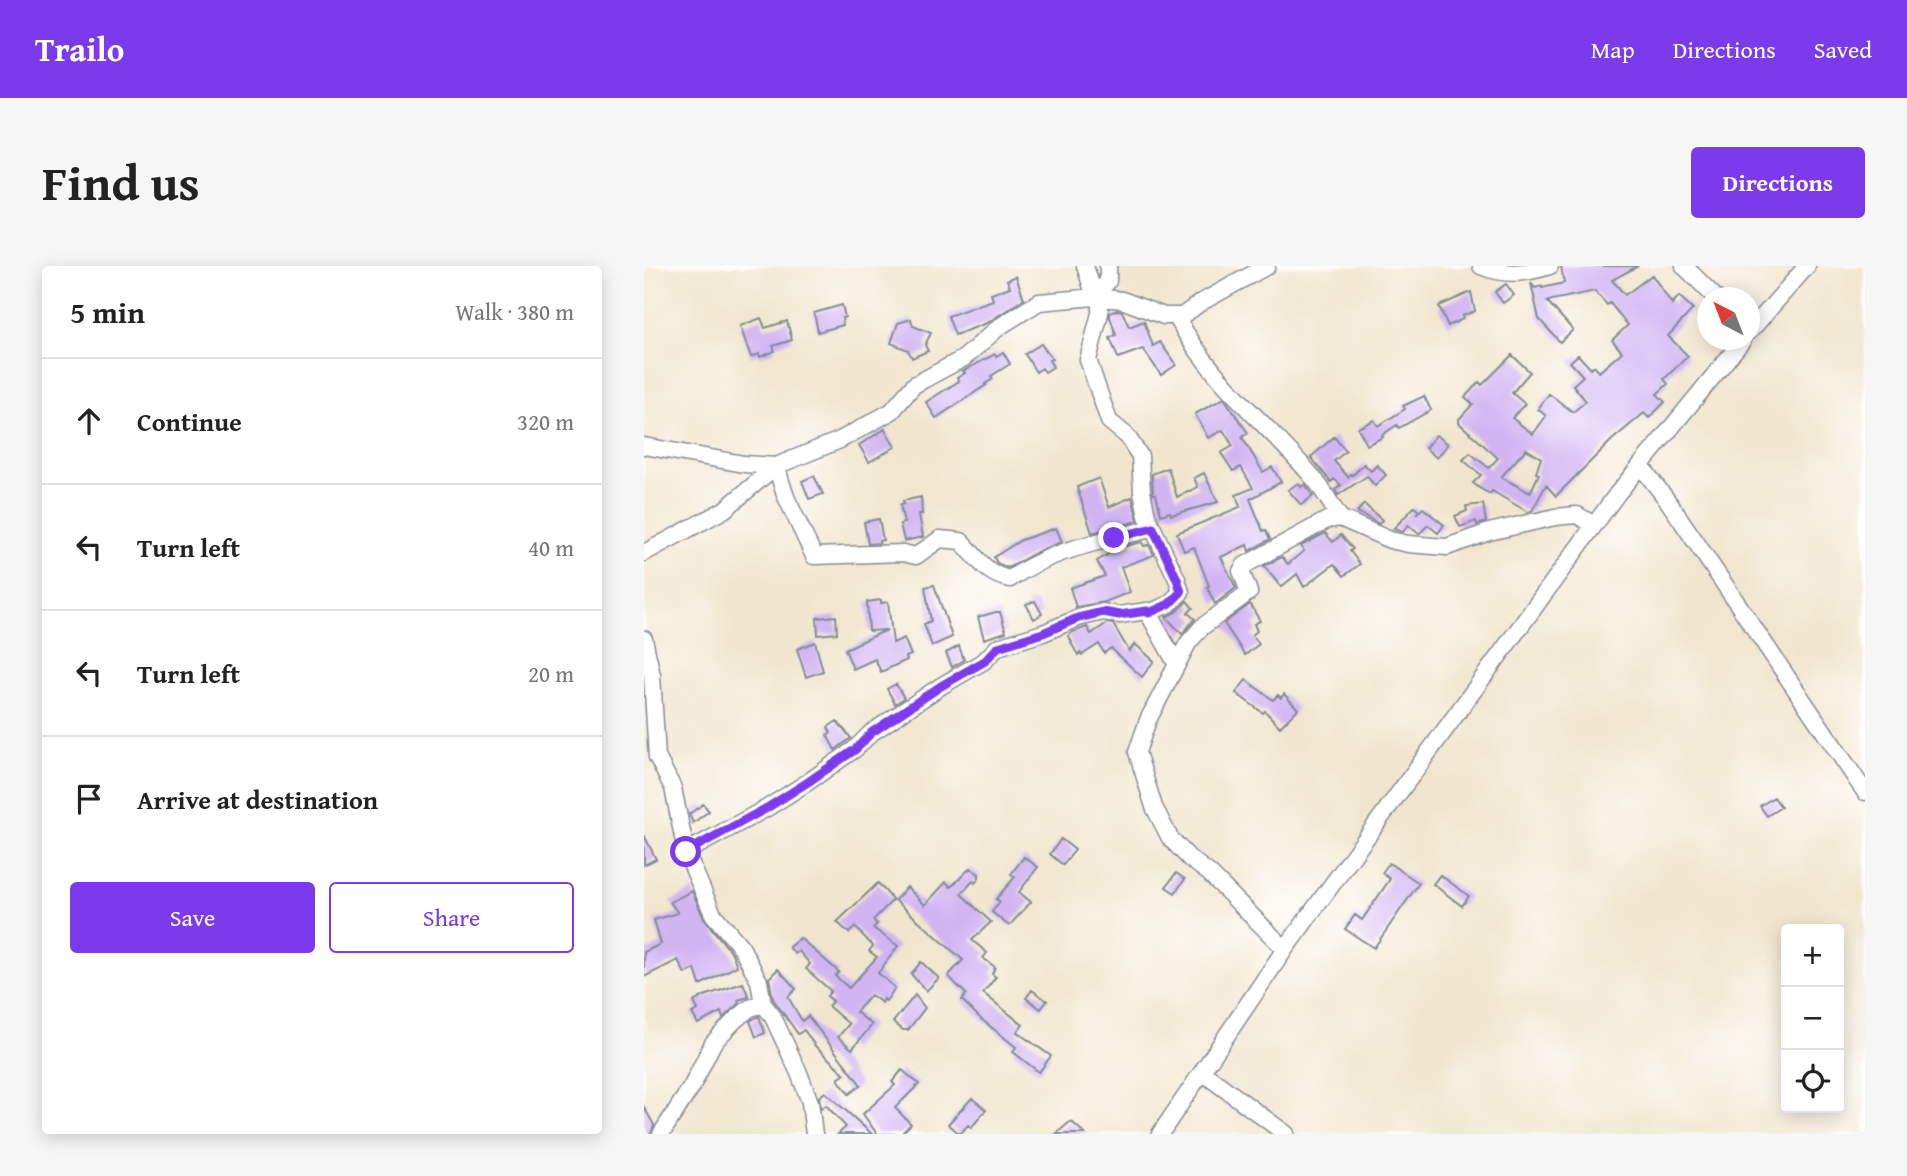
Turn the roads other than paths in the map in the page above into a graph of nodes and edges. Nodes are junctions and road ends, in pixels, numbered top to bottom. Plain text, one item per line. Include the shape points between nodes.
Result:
1 (1085, 266) edge
2 (1108, 266) edge
3 (1267, 266) edge
4 (1481, 266) edge
5 (1550, 266) edge
6 (1684, 266) edge
7 (1807, 266) edge
8 (1705, 287) edge
9 (1095, 297) junction
10 (1176, 316) junction
11 (1760, 319) edge
12 (1734, 350) edge
13 (644, 446) edge
14 (776, 466) junction
15 (1641, 466) junction
16 (1340, 517) junction
17 (1594, 525) junction
18 (1153, 528) junction
19 (644, 553) edge
20 (1149, 613) junction
21 (644, 639) edge
22 (1176, 663) junction
23 (1865, 792) edge
24 (686, 852) junction
25 (1285, 949) junction
26 (763, 1004) junction
27 (1202, 1072) junction
28 (662, 1134) edge
29 (814, 1134) edge
30 (1160, 1134) edge
31 (1286, 1134) edge

1 - 9 street
2 - 9 street via 1108,281
3 - 10 street
4 - 5 street via 1499,274 1529,273
6 - 8 street
7 - 11 street
9 - 10 street
9 - 14 street via 1039,302 999,327 964,358 915,385 892,411 840,440
9 - 18 street via 1100,301 1100,313 1088,360 1109,421 1140,456 1142,491
10 - 16 street via 1189,341 1230,392 1317,483
12 - 15 street
13 - 14 street
14 - 18 street via 814,556 916,556 940,539 961,541 986,570 1010,579 1031,564 1076,547
14 - 19 street via 724,510
15 - 17 street
15 - 23 street
16 - 17 street via 1390,540 1447,547 1555,517 1577,515
16 - 22 street via 1245,565 1241,571 1249,592 1202,627
17 - 25 street
18 - 20 street via 1181,592
20 - 22 street
20 - 24 street via 1103,612 998,647 985,661 871,733 808,782
21 - 24 street via 652,675 657,757 673,789
22 - 25 street via 1137,752 1154,807 1170,838
24 - 26 street via 713,914 751,964
25 - 27 street
26 - 28 street via 734,1020 713,1043
26 - 29 street via 799,1073 810,1102
27 - 30 street
27 - 31 street

